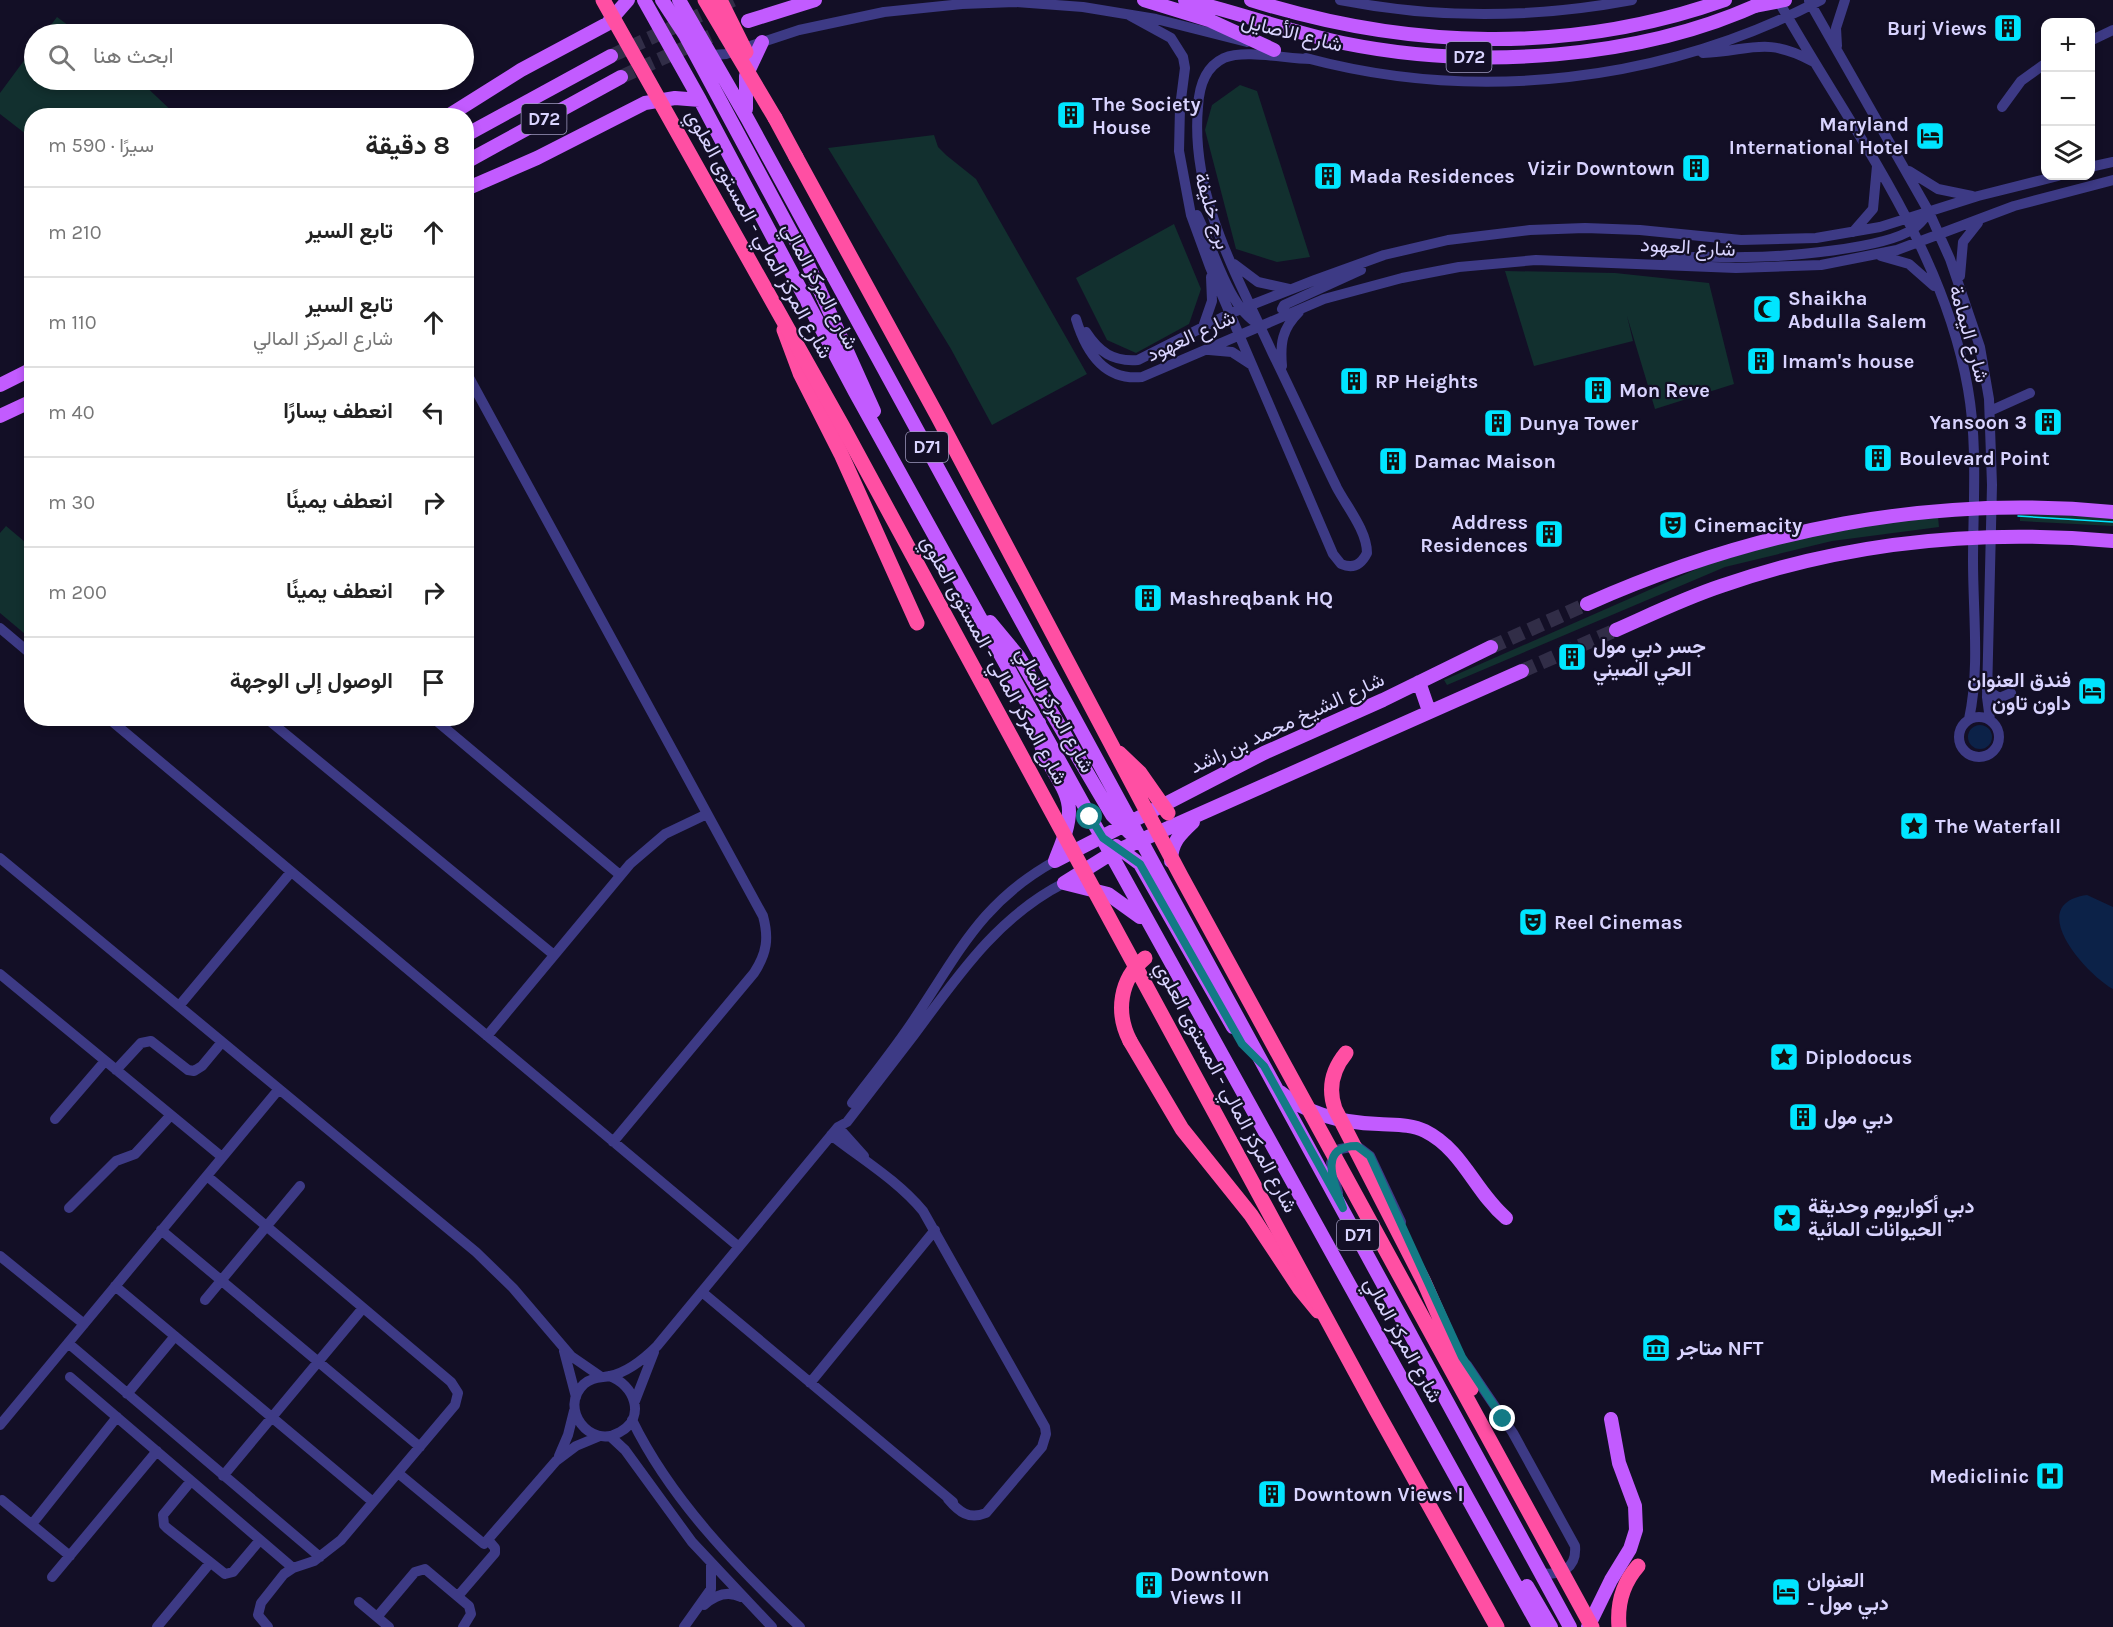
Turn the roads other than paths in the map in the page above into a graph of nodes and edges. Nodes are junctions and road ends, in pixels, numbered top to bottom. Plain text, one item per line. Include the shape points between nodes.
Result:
1 (603, 0) edge
2 (628, 0) edge
3 (644, 0) edge
4 (663, 0) edge
5 (705, 0) edge
6 (720, 0) edge
7 (815, 0) edge
8 (1144, 0) edge
9 (1185, 0) edge
10 (1251, 0) edge
11 (1340, 0) edge
12 (1632, 0) edge
13 (1725, 0) edge
14 (1768, 0) edge
15 (1779, 0) edge
16 (1785, 0) edge
17 (1845, 0) edge
18 (679, 1) edge
19 (1814, 2) edge
20 (1755, 6) junction
21 (1129, 15) junction
22 (1788, 16) junction
23 (748, 21) dead end
24 (2113, 30) edge
25 (685, 35) junction
26 (2095, 39) edge
27 (762, 42) junction
28 (1274, 50) junction
29 (1838, 52) junction
30 (1693, 53) junction
31 (712, 55) junction
32 (611, 56) tunnel mouth
33 (1310, 59) junction
34 (1814, 62) junction
35 (2041, 67) edge
36 (621, 77) tunnel mouth
37 (700, 100) junction
38 (461, 108) edge
39 (2002, 108) dead end
40 (747, 118) junction
41 (775, 118) junction
42 (474, 131) edge
43 (474, 158) edge
44 (2113, 162) edge
45 (1903, 164) junction
46 (1877, 165) junction
47 (2095, 166) edge
48 (2042, 180) edge
49 (2113, 180) edge
50 (474, 186) edge
51 (1185, 194) junction
52 (1978, 196) junction
53 (1929, 212) junction
54 (1990, 214) junction
55 (1907, 219) junction
56 (1913, 229) junction
57 (1851, 234) junction
58 (1940, 235) junction
59 (1920, 243) junction
60 (1384, 255) junction
61 (1875, 255) junction
62 (1229, 259) junction
63 (1660, 264) junction
64 (1210, 267) junction
65 (1960, 285) junction
66 (1292, 289) junction
67 (1939, 293) junction
68 (1304, 307) junction
69 (1240, 309) junction
70 (1288, 314) junction
71 (780, 316) junction
72 (1260, 324) junction
73 (1203, 327) junction
74 (1240, 333) junction
75 (1205, 350) junction
76 (1255, 367) junction
77 (24, 373) edge
78 (1283, 375) junction
79 (0, 385) edge
80 (474, 387) edge
81 (1989, 399) junction
82 (24, 405) edge
83 (1990, 411) junction
84 (0, 416) edge
85 (902, 475) junction
86 (1992, 506) junction
87 (1974, 507) junction
88 (2113, 512) edge
89 (1973, 538) junction
90 (1992, 538) junction
91 (2113, 541) edge
92 (1587, 604) tunnel mouth
93 (977, 610) junction
94 (917, 623) dead end
95 (0, 628) edge
96 (1616, 630) tunnel mouth
97 (1491, 647) tunnel mouth
98 (24, 648) edge
99 (1522, 671) tunnel mouth
100 (1419, 682) junction
101 (1987, 690) junction
102 (2011, 693) dead end
103 (1429, 711) junction
104 (1969, 719) junction
105 (1990, 720) junction
106 (1039, 721) junction
107 (118, 726) edge
108 (276, 726) edge
109 (443, 726) edge
110 (1113, 749) junction
111 (1102, 765) junction
112 (1184, 794) junction
113 (1118, 811) junction
114 (1168, 813) dead end
115 (707, 814) junction
116 (1200, 816) junction
117 (1128, 825) junction
118 (1103, 838) junction
119 (1141, 840) junction
120 (1117, 851) junction
121 (0, 858) edge
122 (1055, 861) junction
123 (1140, 864) junction
124 (291, 872) junction
125 (620, 875) junction
126 (1123, 878) junction
127 (1064, 883) junction
128 (1179, 908) junction
129 (1150, 928) junction
130 (554, 955) junction
131 (1145, 958) dead end
132 (0, 974) edge
133 (179, 1006) junction
134 (487, 1036) junction
135 (222, 1042) junction
136 (1346, 1053) dead end
137 (105, 1061) junction
138 (1264, 1066) junction
139 (116, 1070) junction
140 (279, 1089) junction
141 (1276, 1089) junction
142 (171, 1115) junction
143 (55, 1119) dead end
144 (835, 1131) junction
145 (613, 1142) junction
146 (222, 1157) junction
147 (207, 1176) junction
148 (300, 1186) dead end
149 (1343, 1208) junction
150 (69, 1209) dead end
151 (1506, 1218) dead end
152 (266, 1226) junction
153 (162, 1230) junction
154 (935, 1230) junction
155 (739, 1247) junction
156 (0, 1256) edge
157 (221, 1280) junction
158 (115, 1286) junction
159 (702, 1292) junction
160 (205, 1300) dead end
161 (363, 1308) junction
162 (1327, 1318) junction
163 (84, 1324) junction
164 (175, 1336) junction
165 (68, 1343) junction
166 (657, 1346) junction
167 (563, 1348) junction
168 (318, 1361) junction
169 (604, 1376) junction
170 (70, 1377) dead end
171 (810, 1383) junction
172 (127, 1394) junction
173 (635, 1401) junction
174 (575, 1402) junction
175 (117, 1417) junction
176 (272, 1417) junction
177 (1611, 1419) dead end
178 (632, 1420) junction
179 (0, 1425) edge
180 (1482, 1426) junction
181 (605, 1436) junction
182 (420, 1447) junction
183 (157, 1451) junction
184 (556, 1461) junction
185 (398, 1473) junction
186 (223, 1476) junction
187 (191, 1481) junction
188 (4, 1498) edge
189 (373, 1502) junction
190 (32, 1524) junction
191 (260, 1540) junction
192 (489, 1541) junction
193 (70, 1556) junction
194 (320, 1557) junction
195 (1504, 1560) junction
196 (210, 1563) junction
197 (711, 1563) junction
198 (1638, 1566) dead end
199 (293, 1568) junction
200 (1541, 1573) junction
201 (52, 1577) dead end
202 (458, 1596) junction
203 (744, 1599) junction
204 (359, 1602) dead end
205 (697, 1611) junction
206 (377, 1617) junction
207 (157, 1627) edge
208 (268, 1627) edge
209 (389, 1627) edge
210 (463, 1627) edge
211 (684, 1627) edge
212 (772, 1627) edge
213 (800, 1627) edge
214 (1497, 1627) edge
215 (1539, 1627) edge
216 (1551, 1627) edge
217 (1570, 1627) edge
218 (1590, 1627) edge
219 (1619, 1627) edge

1 - 71 highway, شارع المركز المالي - المستوى العلوي, bridge
2 - 38 main road via 607,24
3 - 37 main road, شارع المركز المالي / D71
4 - 18 main road
4 - 25 main road
5 - 41 highway, bridge
6 - 41 highway, D71, bridge
7 - 23 main road
8 - 28 main road via 1220,25
9 - 20 main road, شارع الأصايل / D72 via 1346,43 1474,57 1553,54 1612,46 1689,28
10 - 13 main road, شارع الأصايل / D72 via 1368,30 1496,40 1618,29
11 - 12 street via 1414,10 1495,14
14 - 20 main road, شارع الأصايل / D72, bridge
15 - 22 street, شارع اليمامة
16 - 20 main road, bridge
17 - 29 street via 1836,28
18 - 25 street
18 - 31 main road, شارع المركز المالي / D71
19 - 22 street, شارع الأصايل
19 - 29 street, شارع اليمامة
21 - 27 street, شارع الأصايل via 1038,3 962,4 857,17
21 - 28 street, شارع الأصايل
21 - 51 street, برج خليفة via 1171,38 1183,57 1179,129
22 - 30 street, شارع الأصايل
22 - 34 street, شارع اليمامة
24 - 26 street
25 - 31 street
25 - 85 main road via 816,280
27 - 31 street, شارع الأصايل
27 - 40 main road via 746,76
28 - 33 street, شارع الأصايل
29 - 45 street, شارع اليمامة
30 - 33 street, شارع الأصايل via 1594,74 1513,81 1421,79
30 - 34 street via 1772,45 1795,51
31 - 40 main road, شارع المركز المالي / D71
32 - 42 main road, D72
33 - 62 street via 1237,54 1214,64 1201,84 1196,121 1198,158 1207,198
34 - 46 street, شارع اليمامة
35 - 39 street via 2021,81
36 - 43 main road, D72
37 - 50 main road via 665,99 635,107
37 - 85 main road, شارع المركز المالي / D71
40 - 111 main road, شارع المركز المالي / D71
41 - 110 highway, D71, bridge
44 - 47 street
45 - 52 street via 1938,189
45 - 53 street, شارع اليمامة
46 - 55 street, شارع اليمامة
46 - 57 street via 1873,209
48 - 52 street, شارع العهود
49 - 54 street, شارع العهود
51 - 64 street, برج خليفة
51 - 69 street
52 - 53 street, شارع العهود
53 - 55 street, شارع العهود
53 - 56 street
53 - 58 street, شارع اليمامة
54 - 58 street, شارع العهود
54 - 65 street via 1971,228 1963,242
55 - 56 street, شارع اليمامة
55 - 57 street, شارع العهود
56 - 59 street, شارع اليمامة
56 - 63 street via 1828,251 1764,257 1689,257
57 - 60 street, شارع العهود via 1741,240 1640,230 1557,228 1457,238
58 - 59 street, شارع العهود
58 - 65 street, شارع اليمامة
59 - 61 street, شارع العهود
59 - 67 street, شارع اليمامة
60 - 66 street, شارع العهود
60 - 70 street via 1284,305 1283,312
61 - 63 street, شارع العهود via 1821,265 1764,268
61 - 67 street via 1909,264
62 - 66 street via 1258,282
62 - 69 street
63 - 68 street, شارع العهود via 1575,259 1497,262 1383,282
64 - 69 street, برج خليفة
64 - 73 street via 1212,301
65 - 81 street, شارع اليمامة via 1980,347
66 - 69 street, شارع العهود
67 - 87 street, شارع اليمامة via 1957,343 1968,391
68 - 70 street, شارع العهود
68 - 78 street via 1283,333
69 - 72 street
69 - 73 street, شارع العهود
69 - 74 street, برج خليفة
70 - 72 street, شارع العهود
71 - 94 highway, bridge via 800,373
71 - 162 highway, شارع المركز المالي - المستوى العلوي, bridge
72 - 74 street, شارع العهود
72 - 78 street
73 - 75 street, شارع العهود via 1148,357 1127,361 1098,349 1076,319 1095,360 1120,376 1149,375
74 - 75 street, شارع العهود
74 - 76 street, برج خليفة
75 - 76 street via 1232,352
76 - 78 street, برج خليفة via 1333,554 1341,564 1360,564 1367,553 1365,540
77 - 79 main road
80 - 115 street
81 - 83 street, شارع اليمامة
81 - 83 street via 2028,391
82 - 84 main road
83 - 86 street, شارع اليمامة
85 - 93 main road, شارع المركز المالي / D71
86 - 87 main road
86 - 88 main road
86 - 90 street, شارع اليمامة
87 - 89 street, شارع اليمامة
87 - 92 main road via 1845,523 1762,541 1681,565
89 - 90 main road
89 - 96 main road via 1878,546 1781,567 1688,598
89 - 104 street, شارع اليمامة via 1973,685
90 - 91 main road
90 - 101 street, شارع اليمامة
93 - 106 main road, شارع المركز المالي / D71
93 - 113 main road via 1019,657
95 - 98 street
97 - 100 main road, شارع الشيخ محمد بن راشد
99 - 103 main road
100 - 103 main road
100 - 112 main road, شارع الشيخ محمد بن راشد
101 - 102 street via 1999,698
101 - 105 street, شارع اليمامة
103 - 116 main road
104 - 105 street
104 - 105 street via 1960,731 1960,743 1967,753 1979,758 1993,753 2000,740 1997,727
106 - 118 main road, شارع المركز المالي / D71
106 - 122 main road via 1041,749 1068,805 1063,840
107 - 124 street
108 - 130 street
109 - 125 street
110 - 114 highway, bridge via 1134,766
110 - 180 highway, D71, bridge
111 - 112 main road via 1140,796
111 - 113 main road, شارع المركز المالي / D71
112 - 117 main road, شارع الشيخ محمد بن راشد
113 - 117 main road
115 - 125 street via 659,838
115 - 145 street via 763,916 767,946 754,973
116 - 119 main road
116 - 128 main road via 1182,832 1171,852
117 - 118 main road, شارع الشيخ محمد بن راشد
117 - 119 main road
118 - 120 main road, شارع المركز المالي / D71
118 - 122 main road, شارع الشيخ محمد بن راشد
119 - 120 main road
119 - 128 main road, شارع المركز المالي / D71
120 - 123 main road
120 - 126 main road, شارع المركز المالي / D71
120 - 127 main road
121 - 133 street
122 - 144 street via 1019,882 982,917
123 - 126 main road via 1131,864
123 - 138 main road via 1242,1044
124 - 133 street
124 - 134 street
125 - 130 street
126 - 129 main road, شارع المركز المالي / D71
127 - 129 main road via 1118,899
127 - 144 street via 1014,917 968,961 849,1119
128 - 138 main road, شارع المركز المالي / D71
129 - 195 main road, شارع المركز المالي / D71
130 - 134 street
131 - 162 highway, bridge via 1133,969 1123,992 1121,1009 1126,1033 1182,1130 1262,1230 1304,1294
132 - 137 street
133 - 135 street
134 - 145 street
135 - 139 street via 194,1071 151,1041 141,1043
135 - 140 street
136 - 180 highway, bridge via 1332,1082 1335,1110 1424,1281 1465,1372
137 - 139 street
137 - 143 street
138 - 141 main road, شارع المركز المالي / D71
139 - 142 street
140 - 146 street
140 - 167 street via 476,1252 513,1288
141 - 149 main road, شارع المركز المالي / D71
141 - 151 main road via 1323,1115 1425,1131 1454,1152 1491,1206
142 - 146 street
142 - 150 street via 135,1154 116,1161
144 - 154 street via 915,1202
144 - 155 street
145 - 155 street
146 - 147 street
147 - 152 street
147 - 153 street
148 - 152 street
149 - 200 main road, شارع المركز المالي / D71
149 - 200 street via 1331,1163 1340,1149 1357,1146 1375,1164 1466,1364 1513,1433 1573,1540 1576,1552 1568,1569 1557,1574
152 - 157 street
152 - 161 street
153 - 157 street
153 - 158 street
154 - 171 street
154 - 171 street via 1037,1417 1037,1451 996,1501 973,1509 948,1499
155 - 159 street
156 - 163 street
157 - 160 street
157 - 168 street
158 - 163 street
158 - 164 street
159 - 166 street
159 - 171 street
161 - 168 street
161 - 182 street via 451,1382 458,1393 454,1405
162 - 214 highway, شارع المركز المالي - المستوى العلوي, bridge
163 - 165 street
164 - 172 street
164 - 176 street
165 - 172 street
165 - 179 street
166 - 169 street via 635,1364
166 - 173 street
167 - 169 street via 580,1364
167 - 174 street via 572,1372
168 - 176 street
168 - 182 street
169 - 173 street via 626,1384
169 - 174 street via 585,1383
170 - 175 street
172 - 186 street
173 - 178 street
174 - 181 street via 582,1426
174 - 184 street via 568,1436
175 - 183 street
175 - 190 street
176 - 186 street
176 - 189 street
177 - 218 main road via 1619,1463 1635,1506 1636,1530
178 - 181 street via 619,1433
178 - 213 street via 656,1463 692,1512
180 - 218 highway, D71, bridge
181 - 184 street via 576,1446
181 - 197 street via 625,1450 674,1520
182 - 185 street
183 - 187 street
183 - 193 street
184 - 192 street
185 - 189 street
185 - 192 street via 479,1542
186 - 194 street
187 - 191 street
187 - 196 street via 163,1520 167,1528
188 - 190 street
189 - 194 street via 336,1545
190 - 193 street
191 - 196 street via 233,1572 225,1574
191 - 199 street
192 - 202 street via 495,1553
193 - 201 street
194 - 199 street
195 - 215 main road, شارع المركز المالي / D71
195 - 216 main road via 1525,1583
196 - 207 street
197 - 203 street
197 - 205 street via 711,1589
198 - 219 highway via 1622,1592
199 - 208 street via 258,1606 260,1619
200 - 217 main road, شارع المركز المالي / D71
202 - 206 street via 422,1568
202 - 210 street via 471,1610
203 - 205 street via 717,1595
203 - 212 street
204 - 206 street
205 - 211 street
206 - 209 street

